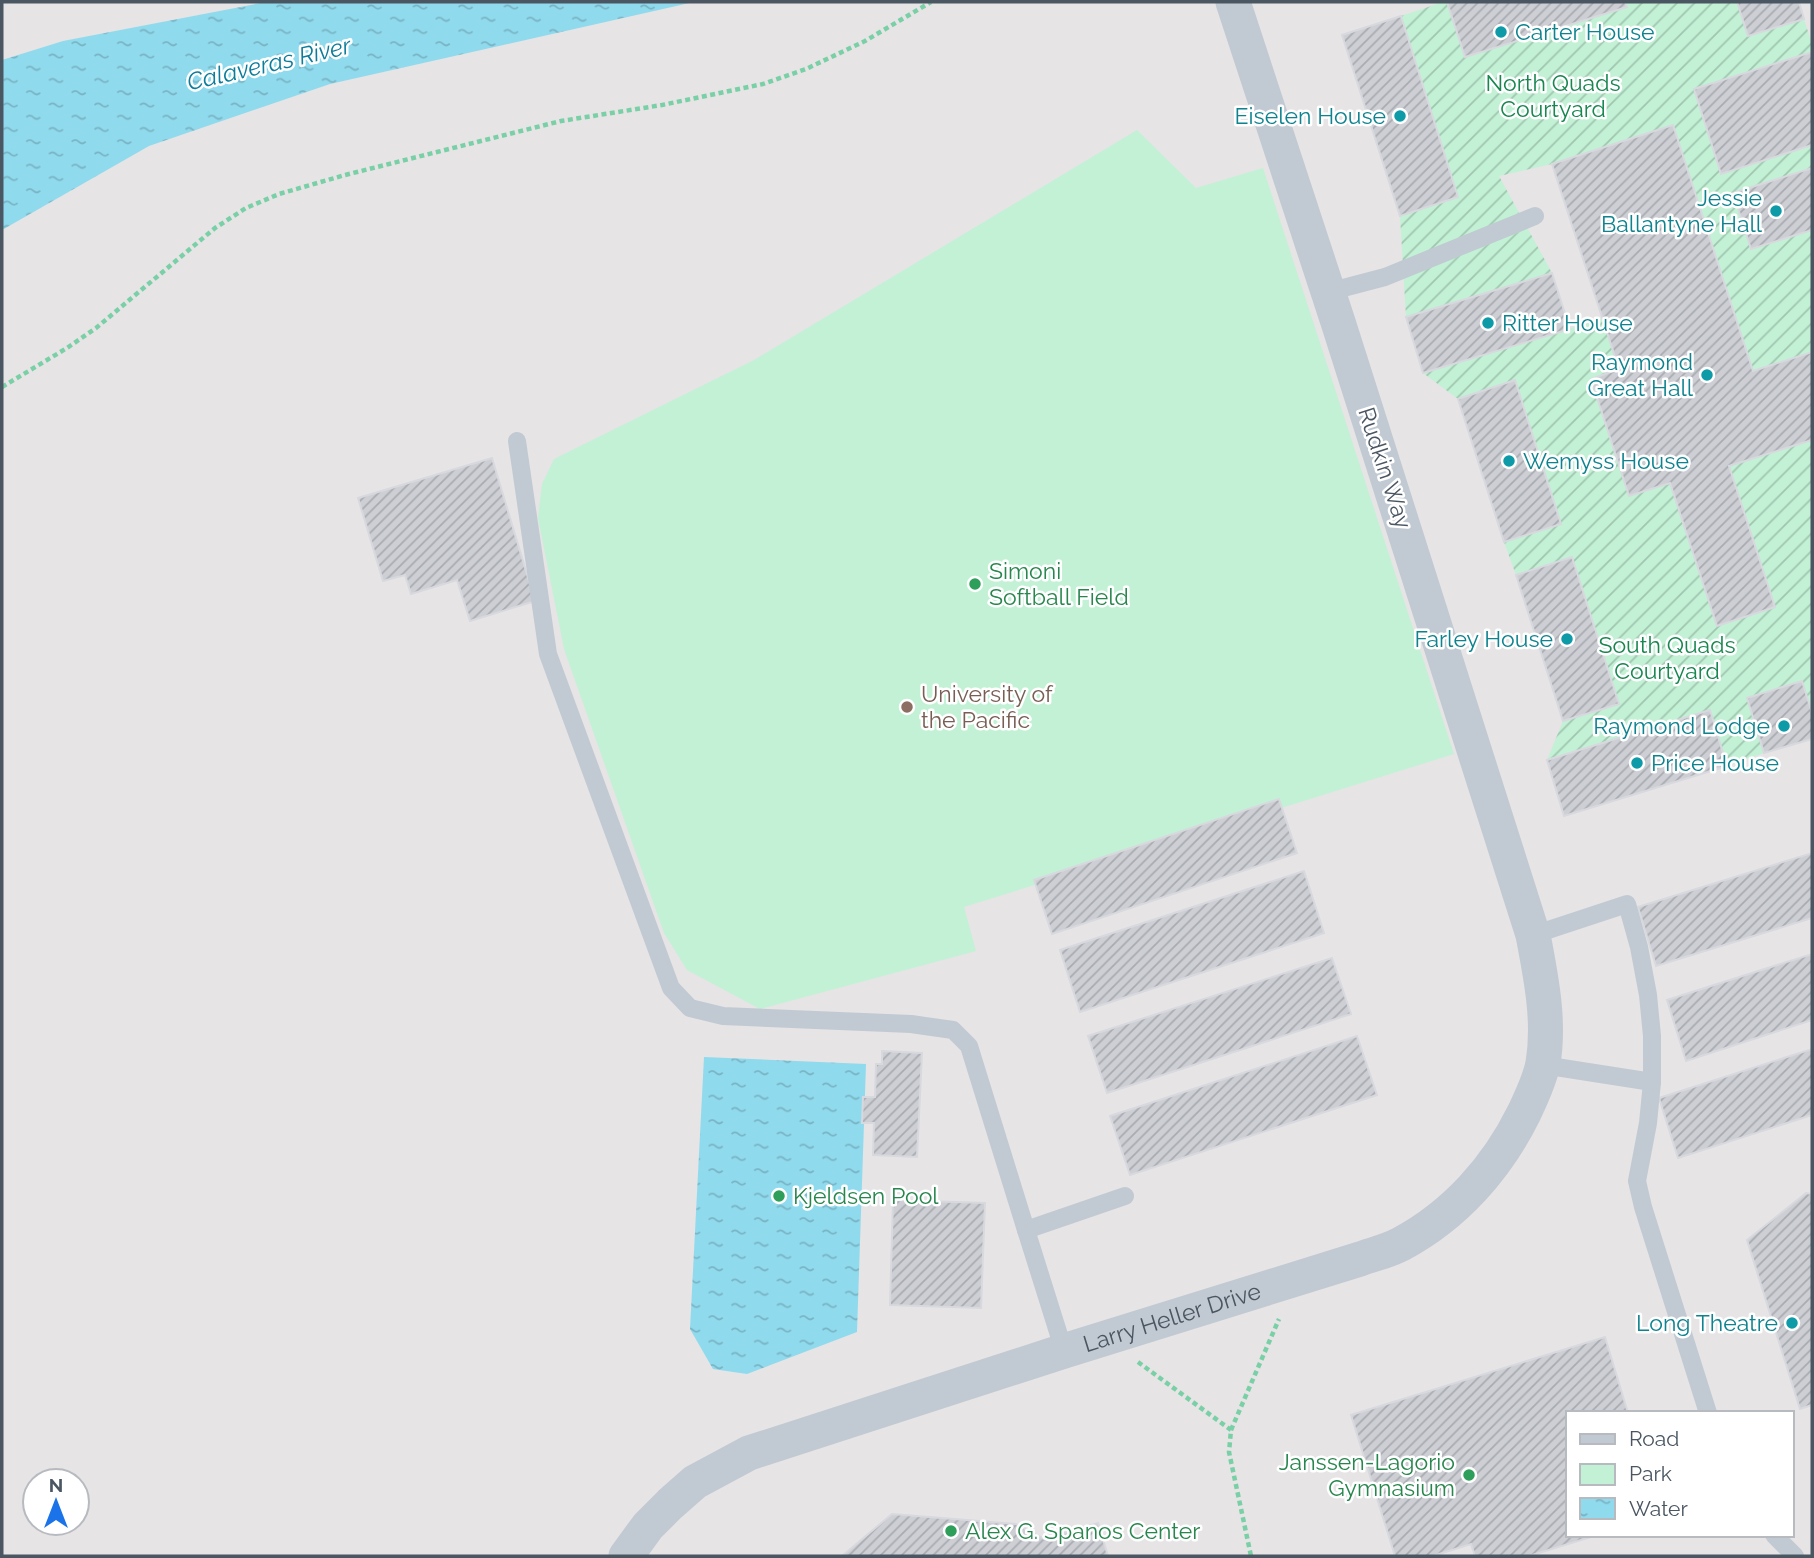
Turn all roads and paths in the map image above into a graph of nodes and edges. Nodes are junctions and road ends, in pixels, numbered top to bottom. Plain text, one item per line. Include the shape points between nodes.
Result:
1 (931, 2) edge
2 (1233, 2) edge
3 (1535, 216) dead end
4 (1328, 292) junction
5 (2, 387) edge
6 (517, 441) dead end
7 (1533, 935) junction
8 (1543, 1065) junction
9 (1652, 1082) junction
10 (1125, 1196) dead end
11 (1026, 1230) junction
12 (1296, 1279) junction
13 (1106, 1338) junction
14 (1064, 1351) junction
15 (1707, 1411) edge
16 (1231, 1430) junction
17 (1776, 1537) edge
18 (626, 1556) edge
19 (1251, 1556) edge
20 (1795, 1556) edge

1 - 5 path via 865,41 763,84 561,121 279,194 215,228 96,328
2 - 4 street, Rudkin Way
3 - 4 lane via 1385,277
4 - 7 street, Rudkin Way
6 - 11 lane via 548,654 671,988 690,1008 723,1016 953,1030 968,1046
7 - 8 street, Larry Heller Drive via 1546,1025
7 - 9 lane via 1627,904 1648,995
8 - 9 lane
8 - 12 street, Larry Heller Drive via 1515,1133 1465,1198 1400,1245
9 - 15 lane via 1637,1181
10 - 11 lane
11 - 14 lane
12 - 13 street, Larry Heller Drive
12 - 16 path
13 - 14 street, Larry Heller Drive
13 - 16 path
14 - 18 street, Larry Heller Drive via 749,1453 686,1489 648,1526
16 - 19 path via 1229,1452
17 - 20 lane

